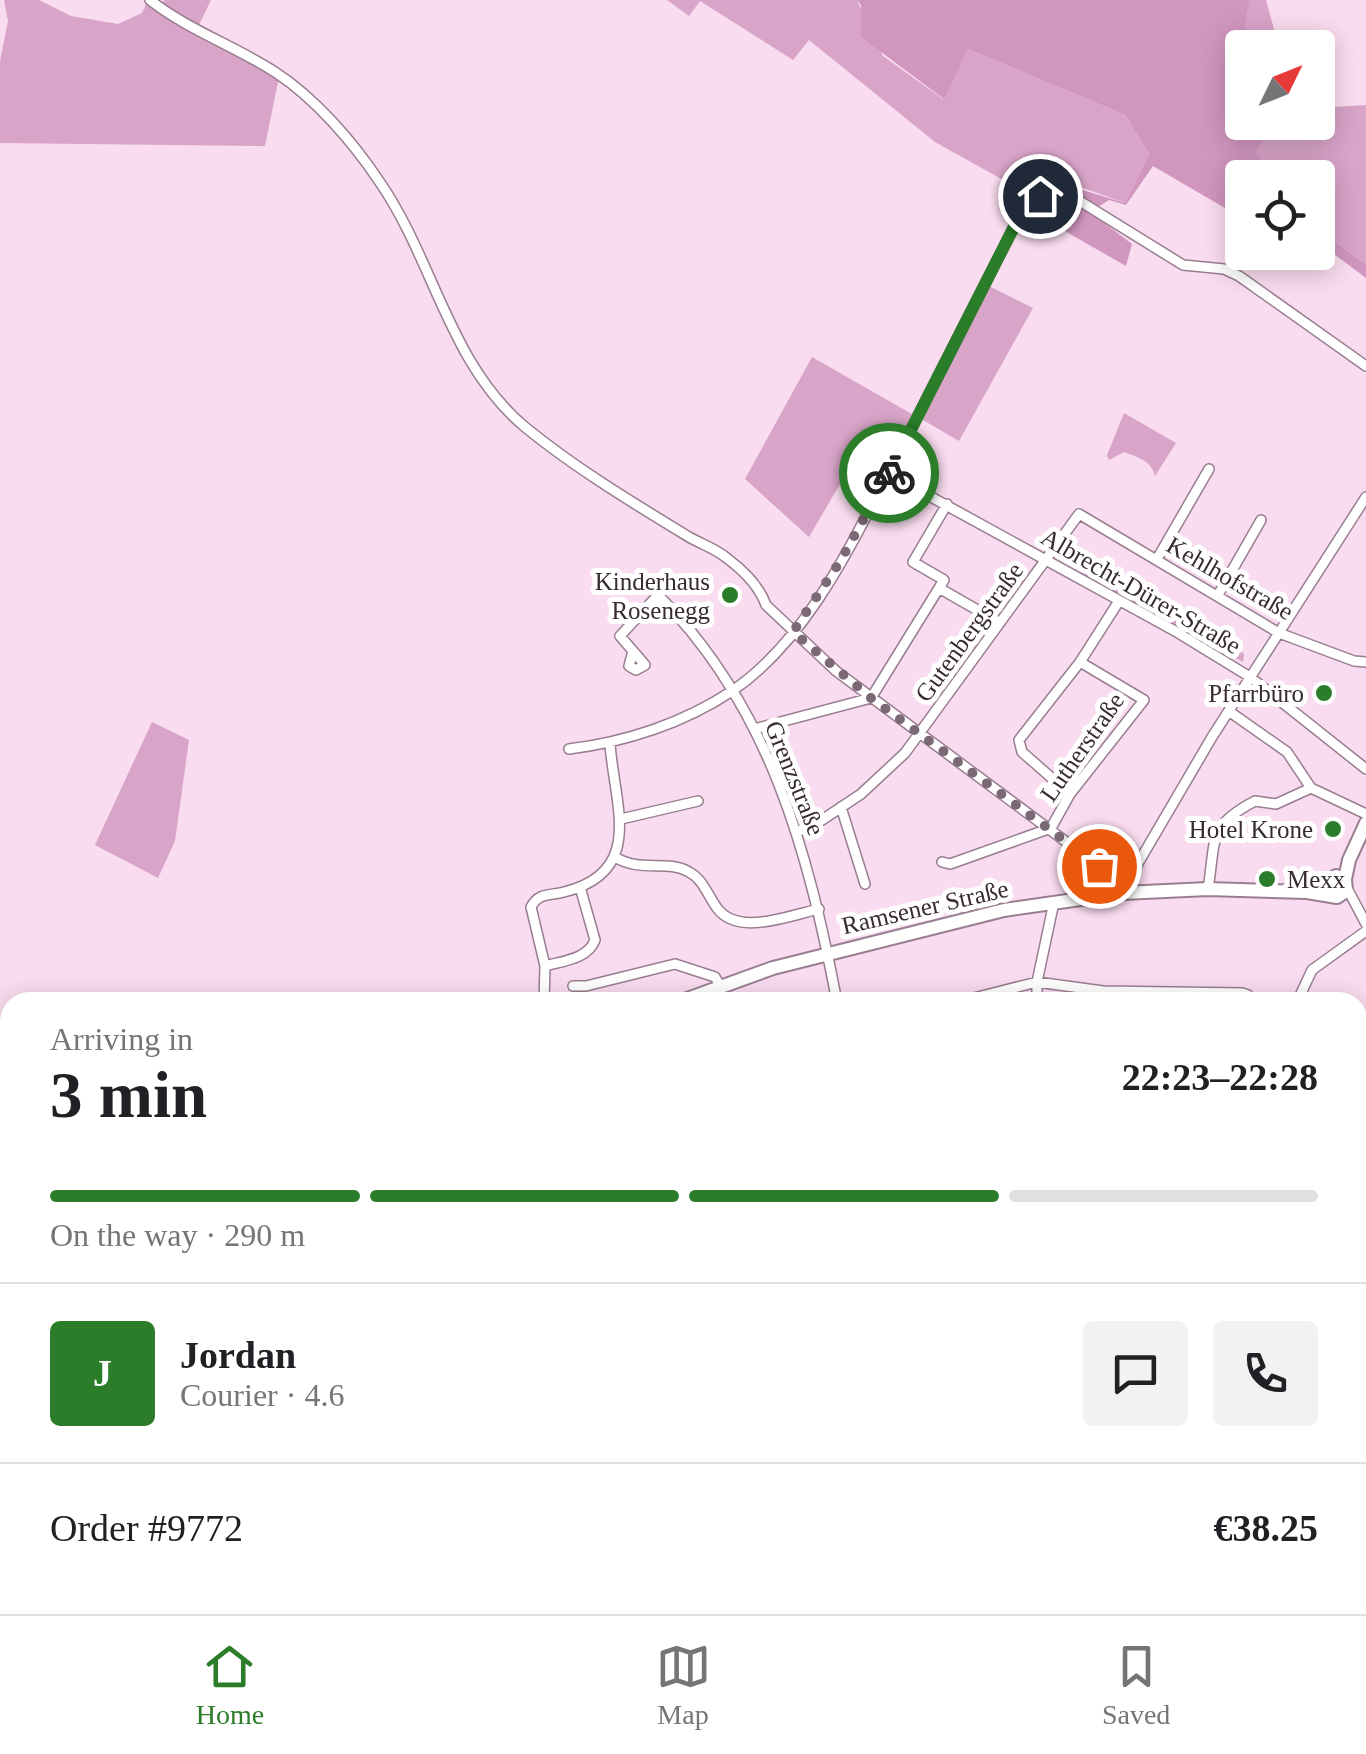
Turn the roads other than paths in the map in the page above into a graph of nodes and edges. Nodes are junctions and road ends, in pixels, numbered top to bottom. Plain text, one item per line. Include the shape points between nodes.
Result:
1 (150, 0) edge
2 (1366, 366) edge
3 (1209, 469) dead end
4 (885, 472) junction
5 (1366, 497) edge
6 (946, 504) junction
7 (1079, 514) joint
8 (1261, 520) dead end
9 (1158, 559) junction
10 (1047, 560) junction
11 (939, 588) junction
12 (1218, 595) junction
13 (1119, 601) junction
14 (1000, 623) junction
15 (793, 632) junction
16 (1279, 632) junction
17 (632, 651) dead end
18 (1080, 662) junction
19 (1366, 662) edge
20 (1250, 677) junction
21 (734, 690) junction
22 (871, 698) junction
23 (1230, 712) junction
24 (754, 728) junction
25 (921, 734) junction
26 (610, 744) junction
27 (569, 749) dead end
28 (1366, 769) edge
29 (1312, 788) junction
30 (1070, 794) junction
31 (698, 801) dead end
32 (841, 808) junction
33 (1366, 814) edge
34 (621, 819) junction
35 (1366, 823) edge
36 (1051, 828) junction
37 (798, 831) junction
38 (614, 857) junction
39 (942, 862) dead end
40 (865, 884) dead end
41 (584, 886) junction
42 (1338, 886) junction
43 (1123, 889) junction
44 (1208, 889) junction
45 (1054, 902) junction
46 (819, 909) junction
47 (1366, 928) edge
48 (828, 953) junction
49 (545, 966) junction
50 (1037, 982) junction
51 (574, 986) dead end
52 (721, 987) junction
53 (544, 992) edge
54 (707, 992) edge
55 (835, 992) edge
56 (1003, 992) edge
57 (1037, 992) edge
58 (1081, 992) edge
59 (1302, 992) edge

1 - 15 street via 280,75 354,150 403,221 473,367 520,422 727,558
2 - 4 street via 1239,276 1183,265 1078,199 1044,194 1018,219
3 - 9 street
4 - 6 street, Albrecht-Dürer-Straße
4 - 15 street via 841,560
5 - 16 street
6 - 10 street, Albrecht-Dürer-Straße
6 - 11 street via 913,562 944,580
7 - 9 street, Kehlhofstraße
7 - 10 street, Gutenbergstraße
8 - 12 street
9 - 12 street, Kehlhofstraße
10 - 13 street, Albrecht-Dürer-Straße
10 - 14 street, Gutenbergstraße
11 - 14 street
11 - 22 street
12 - 16 street, Kehlhofstraße
13 - 18 street
13 - 20 street, Albrecht-Dürer-Straße
14 - 25 street, Gutenbergstraße
15 - 21 street
15 - 22 street
16 - 19 street, Kehlhofstraße
16 - 20 street
17 - 21 street, Grenzstraße via 620,636 658,595
18 - 30 street via 1018,740 1022,752
18 - 30 street, Lutherstraße via 1144,700
20 - 23 street
20 - 28 street, Albrecht-Dürer-Straße
21 - 24 street, Grenzstraße
21 - 26 street
22 - 24 street
22 - 25 street
23 - 29 street via 1287,752
23 - 43 street
24 - 37 street, Grenzstraße
25 - 32 street, Gutenbergstraße
25 - 36 street
26 - 27 street
26 - 34 street
29 - 33 street
29 - 44 street via 1276,804 1256,801 1222,821
30 - 36 street, Lutherstraße
31 - 34 street
32 - 37 street, Gutenbergstraße
32 - 40 street
34 - 38 street
35 - 42 main road
36 - 39 street
36 - 43 street
37 - 46 street, Grenzstraße
38 - 41 street
38 - 46 street via 634,867 691,872 733,922
41 - 49 street via 596,940 575,958
41 - 49 street via 544,894 531,907
42 - 44 main road, Ramsener Straße via 1307,892
42 - 47 street
43 - 44 main road, Ramsener Straße
43 - 45 main road, Ramsener Straße
45 - 48 main road, Ramsener Straße
45 - 50 street
46 - 48 street, Grenzstraße
47 - 59 street via 1312,970
48 - 52 main road, Ramsener Straße
48 - 55 street, Grenzstraße
49 - 53 street
50 - 56 street
50 - 57 street
50 - 58 street
51 - 52 street via 674,964 715,977
52 - 54 main road, Ramsener Straße

